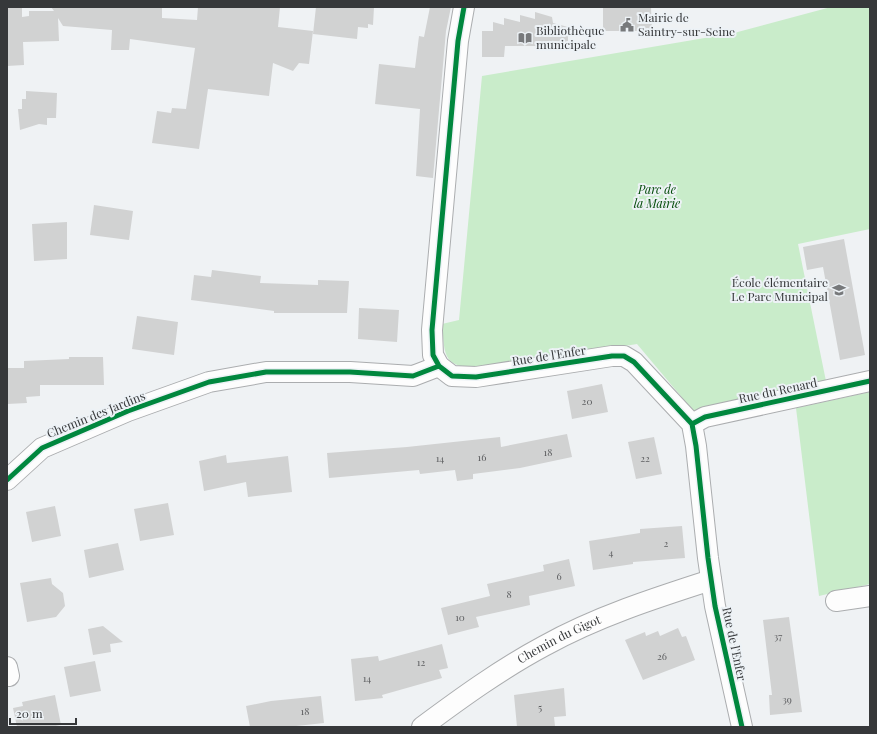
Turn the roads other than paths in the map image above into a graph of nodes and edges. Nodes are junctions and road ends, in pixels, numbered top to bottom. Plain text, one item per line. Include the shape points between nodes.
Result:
1 (464, 7) edge
2 (439, 366) junction
3 (870, 382) edge
4 (692, 424) junction
5 (7, 480) edge
6 (711, 580) junction
7 (870, 596) edge
8 (836, 600) dead end
9 (422, 727) edge
10 (742, 727) edge

1 - 2 street via 458,41 432,330 433,355
2 - 4 street, Rue de l'Enfer via 452,376 476,377 624,356 647,374
2 - 5 street, Chemin des Jardins via 413,376 350,372 266,372 209,382 42,448
3 - 4 street, Rue du Renard via 705,417
4 - 6 street, Rue de l'Enfer
6 - 9 street, Chemin du Gigot via 682,588 599,620 544,646 472,690
6 - 10 street, Rue de l'Enfer
7 - 8 street

